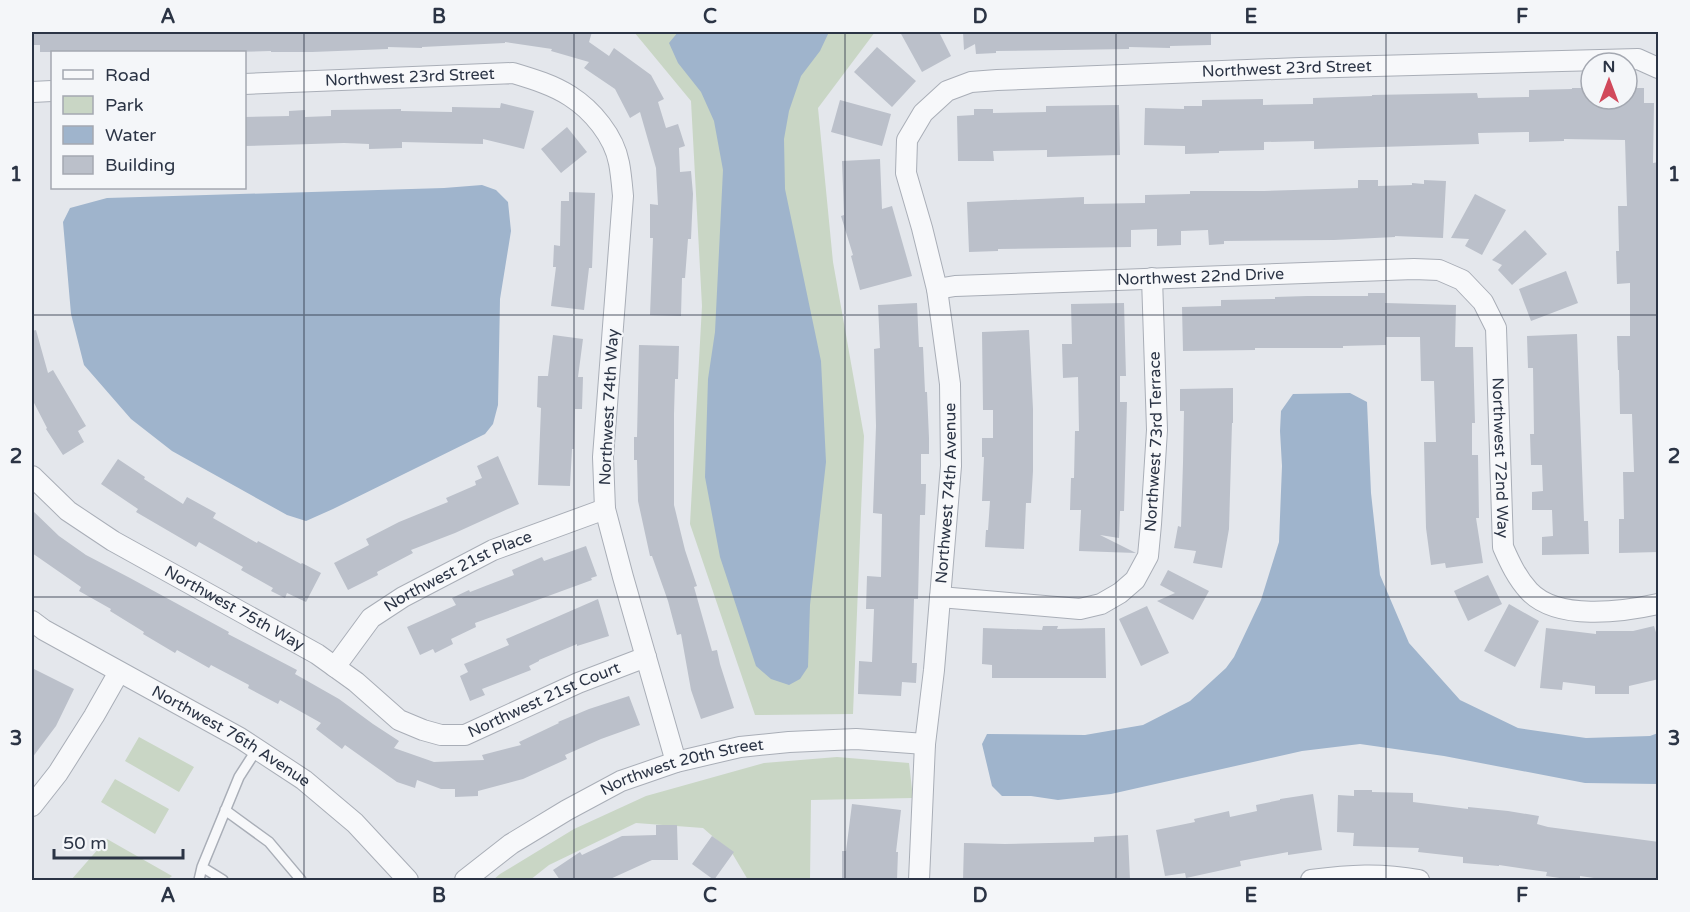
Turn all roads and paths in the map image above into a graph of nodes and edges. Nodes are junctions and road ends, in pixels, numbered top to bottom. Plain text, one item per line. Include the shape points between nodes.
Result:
1 (1659, 68) edge
2 (246, 84) edge
3 (51, 91) edge
4 (32, 92) edge
5 (570, 96) joint
6 (923, 112) joint
7 (1152, 278) junction
8 (1462, 280) joint
9 (937, 289) junction
10 (32, 476) edge
11 (605, 509) junction
12 (940, 597) junction
13 (1659, 604) edge
14 (32, 621) edge
15 (646, 657) junction
16 (335, 667) junction
17 (119, 672) junction
18 (441, 735) joint
19 (926, 744) junction
20 (257, 749) junction
21 (676, 762) junction
22 (32, 806) edge
23 (225, 810) junction
24 (202, 867) junction
25 (199, 880) edge
26 (223, 880) edge
27 (301, 880) edge
28 (408, 880) edge
29 (465, 880) edge
30 (919, 880) edge
31 (1311, 880) edge
32 (1419, 880) edge

1 - 6 street, Northwest 23rd Street via 1638,59 997,80 971,82 947,91
2 - 5 street, Northwest 23rd Street via 513,73
3 - 4 street
5 - 11 street, Northwest 74th Way via 609,135 619,161 623,196 603,457
6 - 9 street, Northwest 74th Avenue via 907,140 906,173
7 - 8 street, Northwest 22nd Drive via 1414,269 1438,270
7 - 9 street, Northwest 22nd Drive
7 - 12 street, Northwest 73rd Terrace via 1156,430 1151,524 1148,556 1135,580 1101,604 1080,609
8 - 13 street, Northwest 72nd Way via 1483,302 1496,328 1503,547 1514,571 1530,592 1553,606 1581,612 1632,610
9 - 12 street, Northwest 74th Avenue via 951,396 951,466
10 - 16 street, Northwest 75th Way via 68,511 113,541
11 - 15 street, Northwest 74th Way
11 - 16 street, Northwest 21st Place via 493,550 403,597 371,618
12 - 19 street, Northwest 74th Avenue
14 - 17 street, Northwest 76th Avenue
15 - 18 street, Northwest 21st Court via 578,683 465,735
15 - 21 street, Northwest 74th Way
16 - 18 street, Northwest 75th Way via 399,720
17 - 20 street, Northwest 76th Avenue
17 - 22 street via 58,773
19 - 21 street, Northwest 20th Street via 856,739 789,742 740,747
19 - 30 street, Northwest 74th Avenue
20 - 23 lane
20 - 28 street, Northwest 76th Avenue via 304,780 355,824
21 - 29 street, Northwest 20th Street via 621,781 567,810 511,844
23 - 24 lane
23 - 27 lane via 269,842
24 - 25 lane
24 - 26 lane
31 - 32 street via 1354,875

